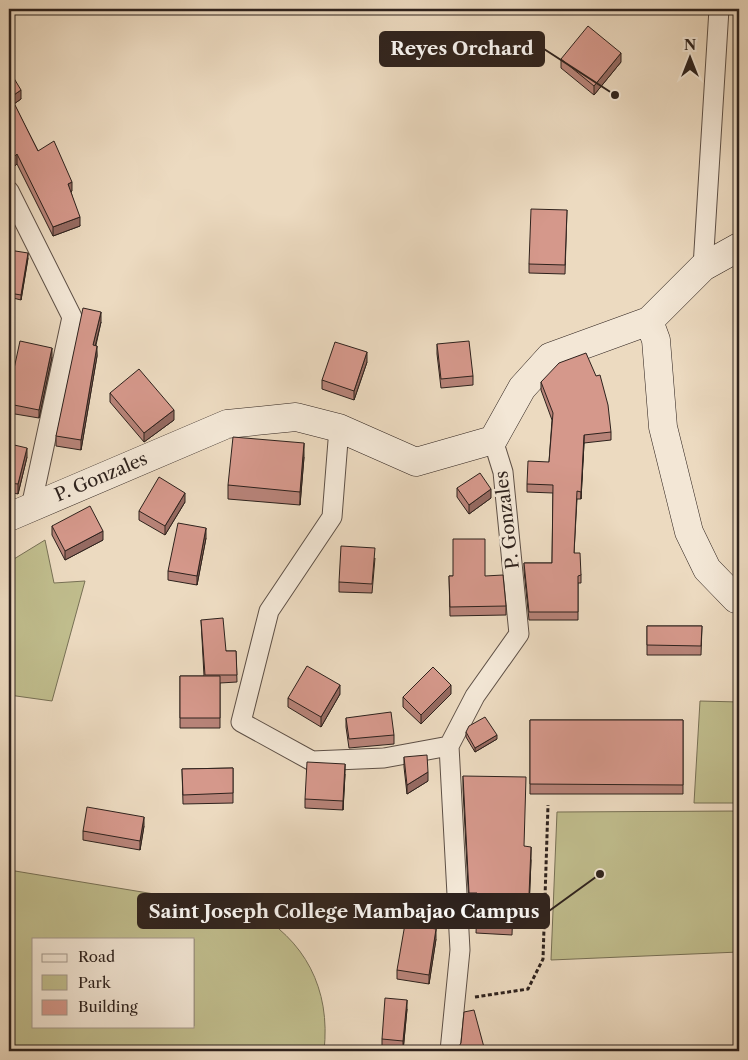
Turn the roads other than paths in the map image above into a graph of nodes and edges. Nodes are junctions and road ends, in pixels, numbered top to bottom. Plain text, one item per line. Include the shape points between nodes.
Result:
1 (720, 9) edge
2 (9, 191) edge
3 (739, 247) edge
4 (702, 267) junction
5 (649, 321) junction
6 (339, 428) junction
7 (493, 440) junction
8 (20, 512) edge
9 (739, 599) edge
10 (449, 746) junction
11 (450, 1051) edge

1 - 4 street
2 - 8 street via 72,317
3 - 4 street
4 - 5 street
5 - 7 street via 550,357 522,388
5 - 9 street via 656,340 663,426 689,532 707,569
6 - 7 street, P. Gonzales via 416,462
6 - 8 street, P. Gonzales via 296,417 228,424
6 - 10 street via 332,517 269,611 241,722 312,761 384,758
7 - 10 street, P. Gonzales via 503,472 519,634 475,696
10 - 11 street via 460,950

